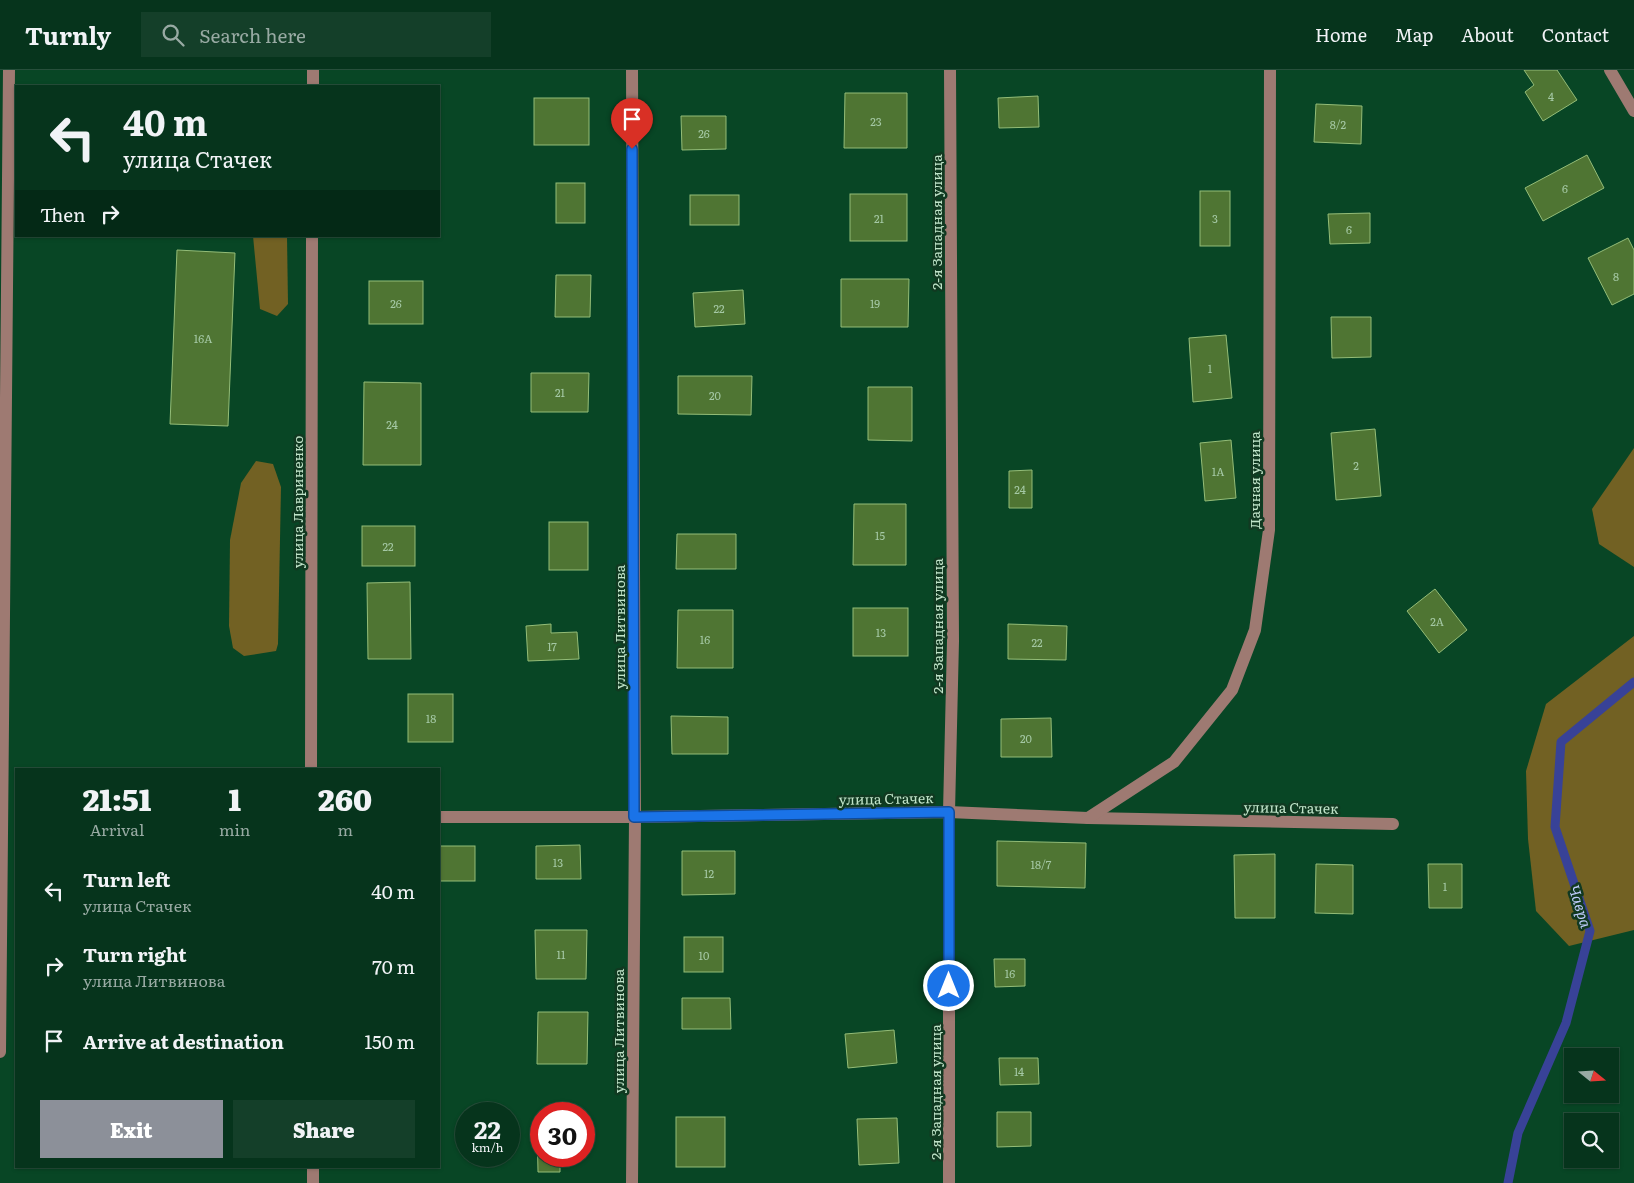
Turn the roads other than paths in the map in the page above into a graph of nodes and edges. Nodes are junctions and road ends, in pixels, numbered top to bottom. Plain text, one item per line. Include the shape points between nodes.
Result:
1 (9, 70) edge
2 (313, 70) edge
3 (632, 70) edge
4 (950, 70) edge
5 (1270, 70) edge
6 (1610, 70) edge
7 (313, 85) edge
8 (1634, 111) edge
9 (312, 237) edge
10 (311, 768) edge
11 (2, 804) edge
12 (15, 804) edge
13 (949, 812) junction
14 (440, 817) edge
15 (634, 817) junction
16 (1088, 818) junction
17 (1394, 824) dead end
18 (0, 1052) edge
19 (313, 1168) edge
20 (313, 1183) edge
21 (632, 1183) edge
22 (950, 1183) edge

1 - 11 street
2 - 7 street
3 - 15 street, улица Литвинова
4 - 13 street, 2-я Западная улица via 953,641
5 - 16 street, Дачная улица via 1269,530 1255,630 1232,690 1174,762
6 - 8 street
9 - 10 street, улица Лавриненко
11 - 12 street
11 - 18 street
13 - 15 street, улица Стачек
13 - 16 street, улица Стачек
13 - 22 street, 2-я Западная улица
14 - 15 street, улица Стачек
15 - 21 street, улица Литвинова
16 - 17 street, улица Стачек
19 - 20 street

